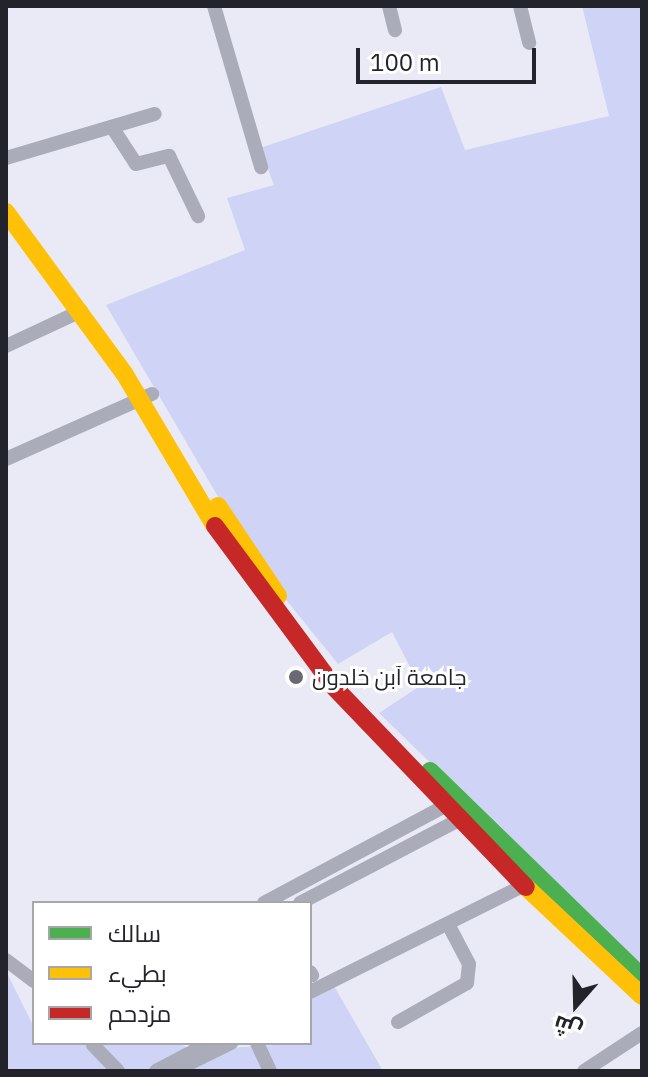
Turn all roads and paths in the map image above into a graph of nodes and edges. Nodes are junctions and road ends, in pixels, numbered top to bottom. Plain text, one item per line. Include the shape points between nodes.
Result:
1 (214, 6) edge
2 (389, 6) edge
3 (520, 6) edge
4 (395, 30) dead end
5 (529, 43) dead end
6 (155, 114) dead end
7 (112, 127) junction
8 (6, 158) edge
9 (261, 167) dead end
10 (6, 195) edge
11 (6, 212) edge
12 (198, 216) dead end
13 (81, 311) junction
14 (6, 346) edge
15 (145, 396) junction
16 (6, 459) edge
17 (445, 806) junction
18 (459, 820) junction
19 (532, 882) junction
20 (268, 901) edge
21 (304, 901) edge
22 (448, 924) junction
23 (6, 960) edge
24 (640, 972) edge
25 (32, 980) edge
26 (312, 991) edge
27 (642, 996) edge
28 (398, 1022) dead end
29 (642, 1033) edge
30 (93, 1045) edge
31 (204, 1045) edge
32 (222, 1045) edge
33 (258, 1045) edge
34 (186, 1053) edge
35 (118, 1071) edge
36 (156, 1071) edge
37 (174, 1071) edge
38 (270, 1071) edge
39 (584, 1071) edge

1 - 9 street
2 - 4 street
3 - 5 street
6 - 7 street
7 - 8 street
7 - 12 street via 136,164 169,156
10 - 15 main road
11 - 13 main road
13 - 14 street
13 - 15 main road
15 - 16 street
15 - 17 main road via 245,574 334,687
15 - 19 main road via 287,609 373,714
17 - 18 main road
17 - 20 street
18 - 19 main road
18 - 21 street
19 - 22 street
19 - 24 main road
19 - 27 main road
22 - 26 street
22 - 28 street via 469,964 467,983
23 - 25 street
29 - 39 street
30 - 35 street
31 - 34 street
32 - 34 street
33 - 38 street
34 - 36 street
34 - 37 street

